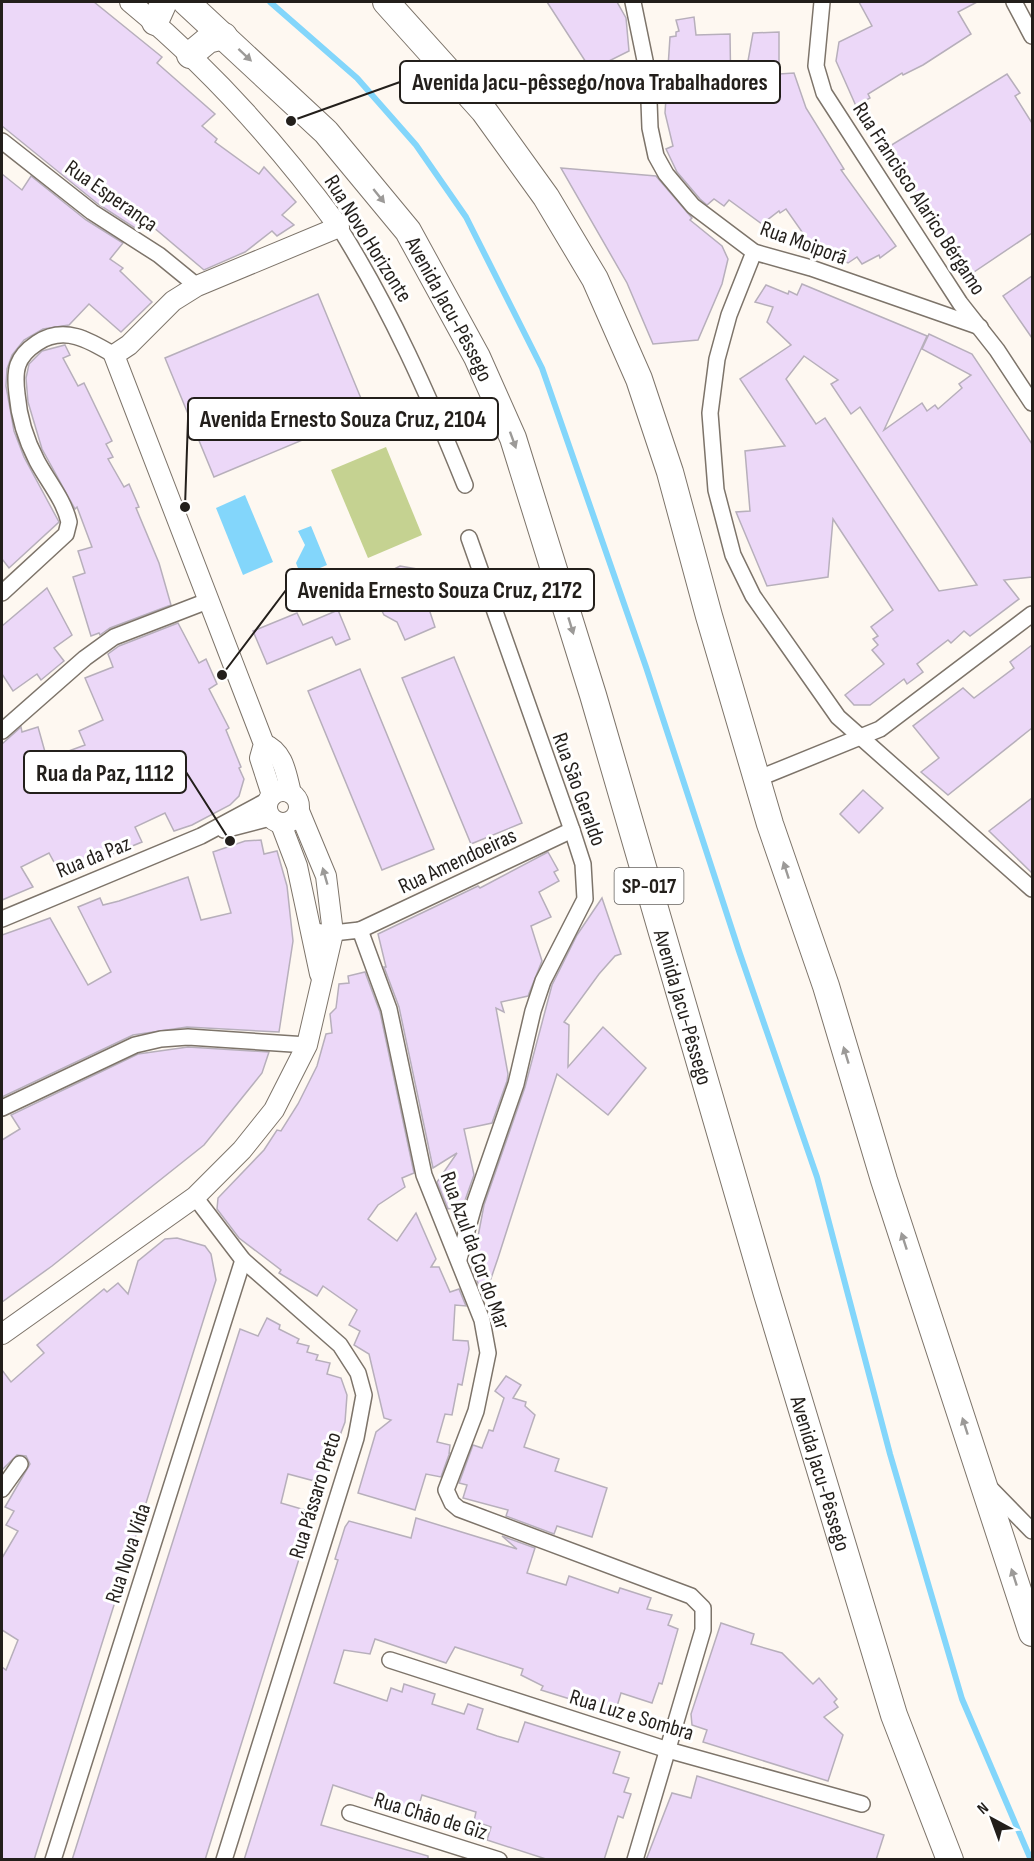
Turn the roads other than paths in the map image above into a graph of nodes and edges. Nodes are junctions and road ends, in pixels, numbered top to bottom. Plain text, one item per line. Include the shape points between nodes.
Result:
1 (130, 2) edge
2 (186, 2) edge
3 (386, 2) edge
4 (633, 2) edge
5 (822, 2) edge
6 (1014, 2) edge
7 (159, 12) edge
8 (224, 36) junction
9 (1032, 36) edge
10 (190, 55) junction
11 (2, 141) edge
12 (339, 226) junction
13 (754, 252) junction
14 (197, 286) junction
15 (980, 327) junction
16 (114, 355) junction
17 (1032, 403) edge
18 (465, 485) dead end
19 (470, 538) dead end
20 (2, 593) edge
21 (210, 600) junction
22 (1032, 614) edge
23 (2, 731) edge
24 (862, 738) junction
25 (758, 779) junction
26 (280, 807) junction
27 (572, 830) junction
28 (1032, 889) edge
29 (2, 919) edge
30 (360, 930) junction
31 (312, 931) junction
32 (333, 933) junction
33 (321, 976) junction
34 (307, 1045) junction
35 (2, 1108) edge
36 (195, 1197) junction
37 (459, 1259) junction
38 (243, 1260) junction
39 (2, 1334) edge
40 (20, 1464) dead end
41 (984, 1482) junction
42 (2, 1489) edge
43 (1032, 1531) edge
44 (1032, 1633) edge
45 (390, 1660) dead end
46 (668, 1750) junction
47 (862, 1804) dead end
48 (350, 1813) dead end
49 (53, 1860) edge
50 (224, 1860) edge
51 (499, 1860) edge
52 (635, 1860) edge
53 (950, 1860) edge

1 - 7 street, Rua Novo Horizonte
2 - 8 highway, Avenida Jacu-Pêssego / SP-017
3 - 25 highway via 484,111 546,197 595,279 639,380 670,472
4 - 13 street, Rua Moiporã via 648,75 650,128 657,156 666,174 693,206
5 - 15 street, Rua Francisco Alarico Bérgamo via 816,66 824,93 960,303
6 - 9 street
7 - 10 street, Rua Novo Horizonte
8 - 10 highway via 208,40
8 -> 53 highway, Avenida Jacu-Pêssego / SP-017 via 326,132 408,231 477,357 513,438 593,695 894,1715
10 - 12 street, Rua Novo Horizonte via 303,178
11 - 14 street, Rua Esperança via 92,212 159,255
12 - 14 street
12 - 18 street, Rua Novo Horizonte via 409,355
13 - 15 street, Rua Moiporã
13 - 24 street via 729,315 717,359 710,413 717,489 733,555 753,596 838,717
14 - 16 street via 174,301
15 - 17 street, Rua Francisco Alarico Bérgamo
16 - 20 street via 81,337 63,334 44,339 18,361 16,389 26,438 69,522 66,534
16 - 21 street
19 - 27 street, Rua São Geraldo
21 - 23 street via 114,637
21 - 26 street via 264,744 260,758
22 - 24 street via 880,729
24 - 25 street
24 - 28 street
41 -> 25 highway
26 - 29 street, Rua da Paz
26 - 31 street
32 -> 26 street via 326,876
27 - 30 street, Rua Amendoeiras
27 - 37 street, Rua São Geraldo via 583,864 585,898 543,981 516,1084
30 - 32 street
30 - 37 street, Rua Azul da Cor do Mar via 389,1009 424,1175
31 - 32 street
31 - 33 street
32 - 33 street
33 - 34 street
34 - 35 street via 188,1036 161,1039 135,1045
34 - 36 street via 274,1110 242,1150
36 - 38 street, Rua Pássaro Preto
36 - 39 street
37 - 46 street, Rua Azul da Cor do Mar via 482,1320 488,1353 476,1411 446,1490 459,1509 691,1596 703,1608 703,1630
38 - 49 street, Rua Nova Vida
38 - 50 street, Rua Pássaro Preto via 340,1345 358,1372 364,1395 356,1438
40 - 42 street
41 - 43 street
44 -> 41 highway
45 - 46 street, Rua Luz e Sombra
46 - 47 street, Rua Luz e Sombra
46 - 52 street
48 - 51 street, Rua Chão de Giz

